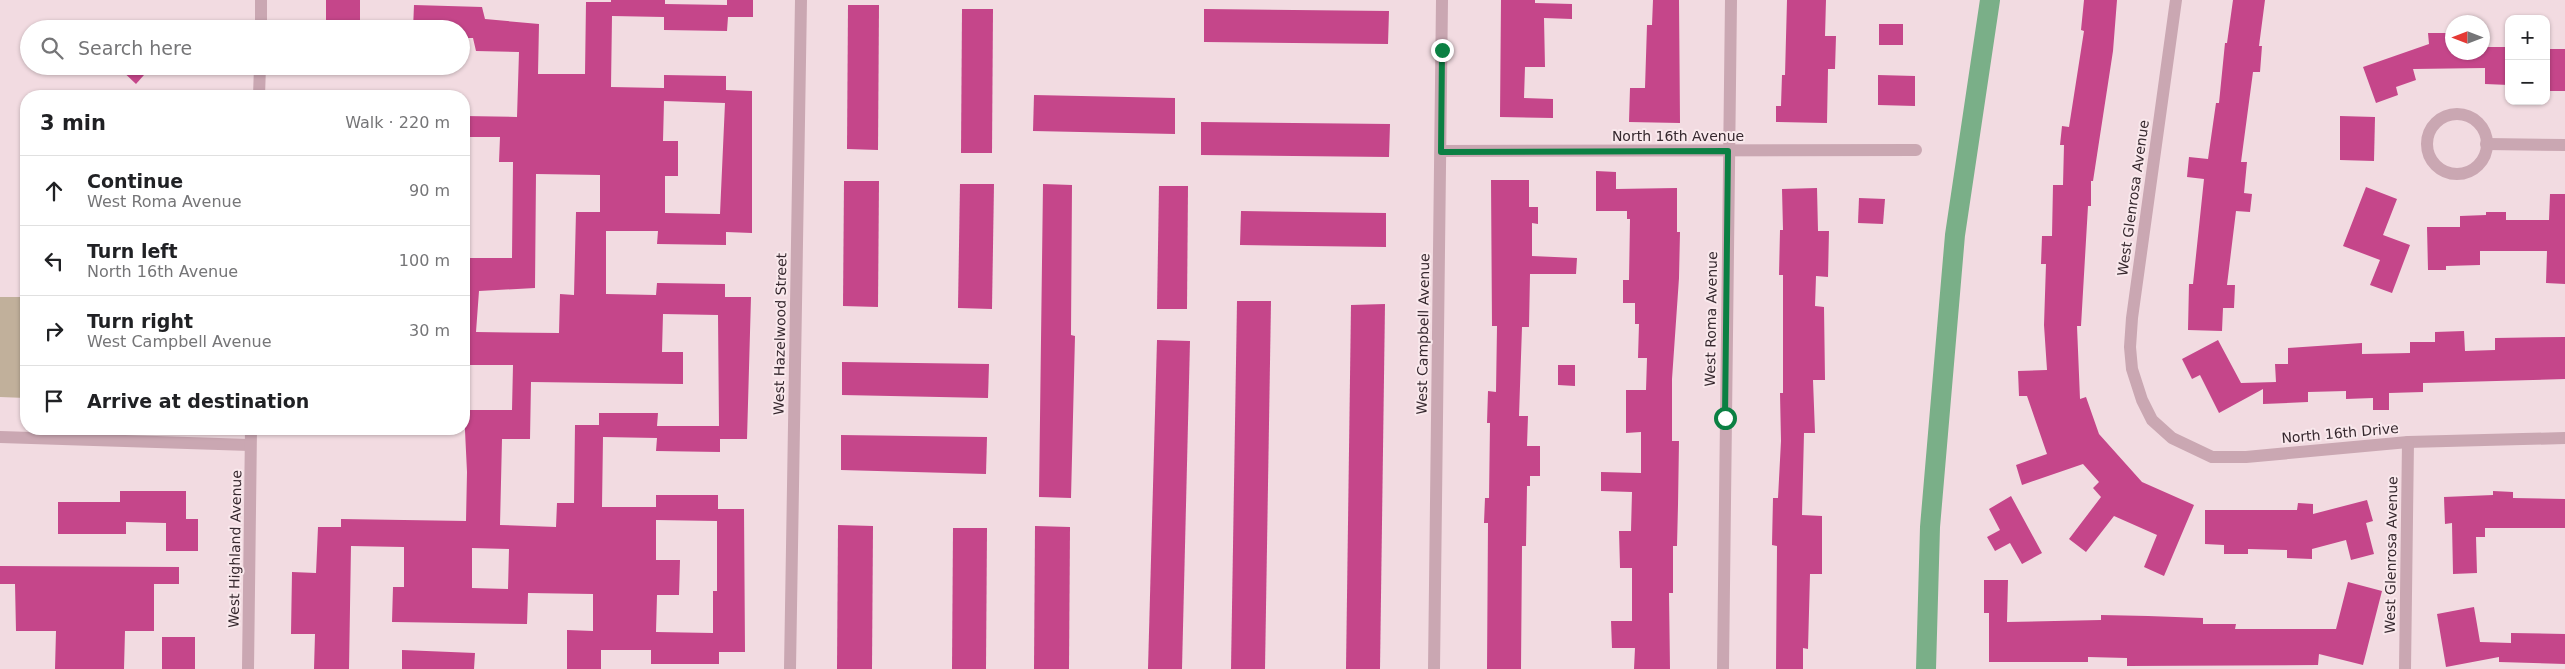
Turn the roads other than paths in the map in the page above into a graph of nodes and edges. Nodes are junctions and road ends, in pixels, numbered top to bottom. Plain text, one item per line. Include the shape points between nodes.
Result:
1 (261, 0) edge
2 (801, 0) edge
3 (1442, 0) edge
4 (1731, 0) edge
5 (2176, 0) edge
6 (261, 20) edge
7 (260, 75) edge
8 (259, 90) edge
9 (2486, 144) junction
10 (2565, 145) edge
11 (1916, 150) dead end
12 (1728, 151) junction
13 (1441, 152) junction
14 (2142, 400) joint
15 (251, 435) edge
16 (0, 437) edge
17 (2565, 438) edge
18 (2408, 442) junction
19 (250, 445) junction
20 (248, 669) edge
21 (790, 669) edge
22 (1434, 669) edge
23 (1723, 669) edge
24 (2405, 669) edge

1 - 6 street
2 - 21 street, West Hazelwood Street
3 - 13 street, West Campbell Avenue
4 - 12 street, West Roma Avenue
5 - 14 street, West Glenrosa Avenue via 2132,318 2132,369
7 - 8 street
9 - 9 street via 2481,126 2463,114 2437,121 2428,135 2427,144 2432,161 2440,169 2460,174 2478,165
9 - 10 street
11 - 12 street, North 16th Avenue
12 - 13 street, North 16th Avenue
12 - 23 street, West Roma Avenue
13 - 22 street, West Campbell Avenue
14 - 18 street, North 16th Drive via 2152,420 2172,438 2212,457 2246,457
15 - 19 street, West Highland Avenue
16 - 19 street
17 - 18 street, North 16th Drive
18 - 24 street, West Glenrosa Avenue
19 - 20 street, West Highland Avenue

